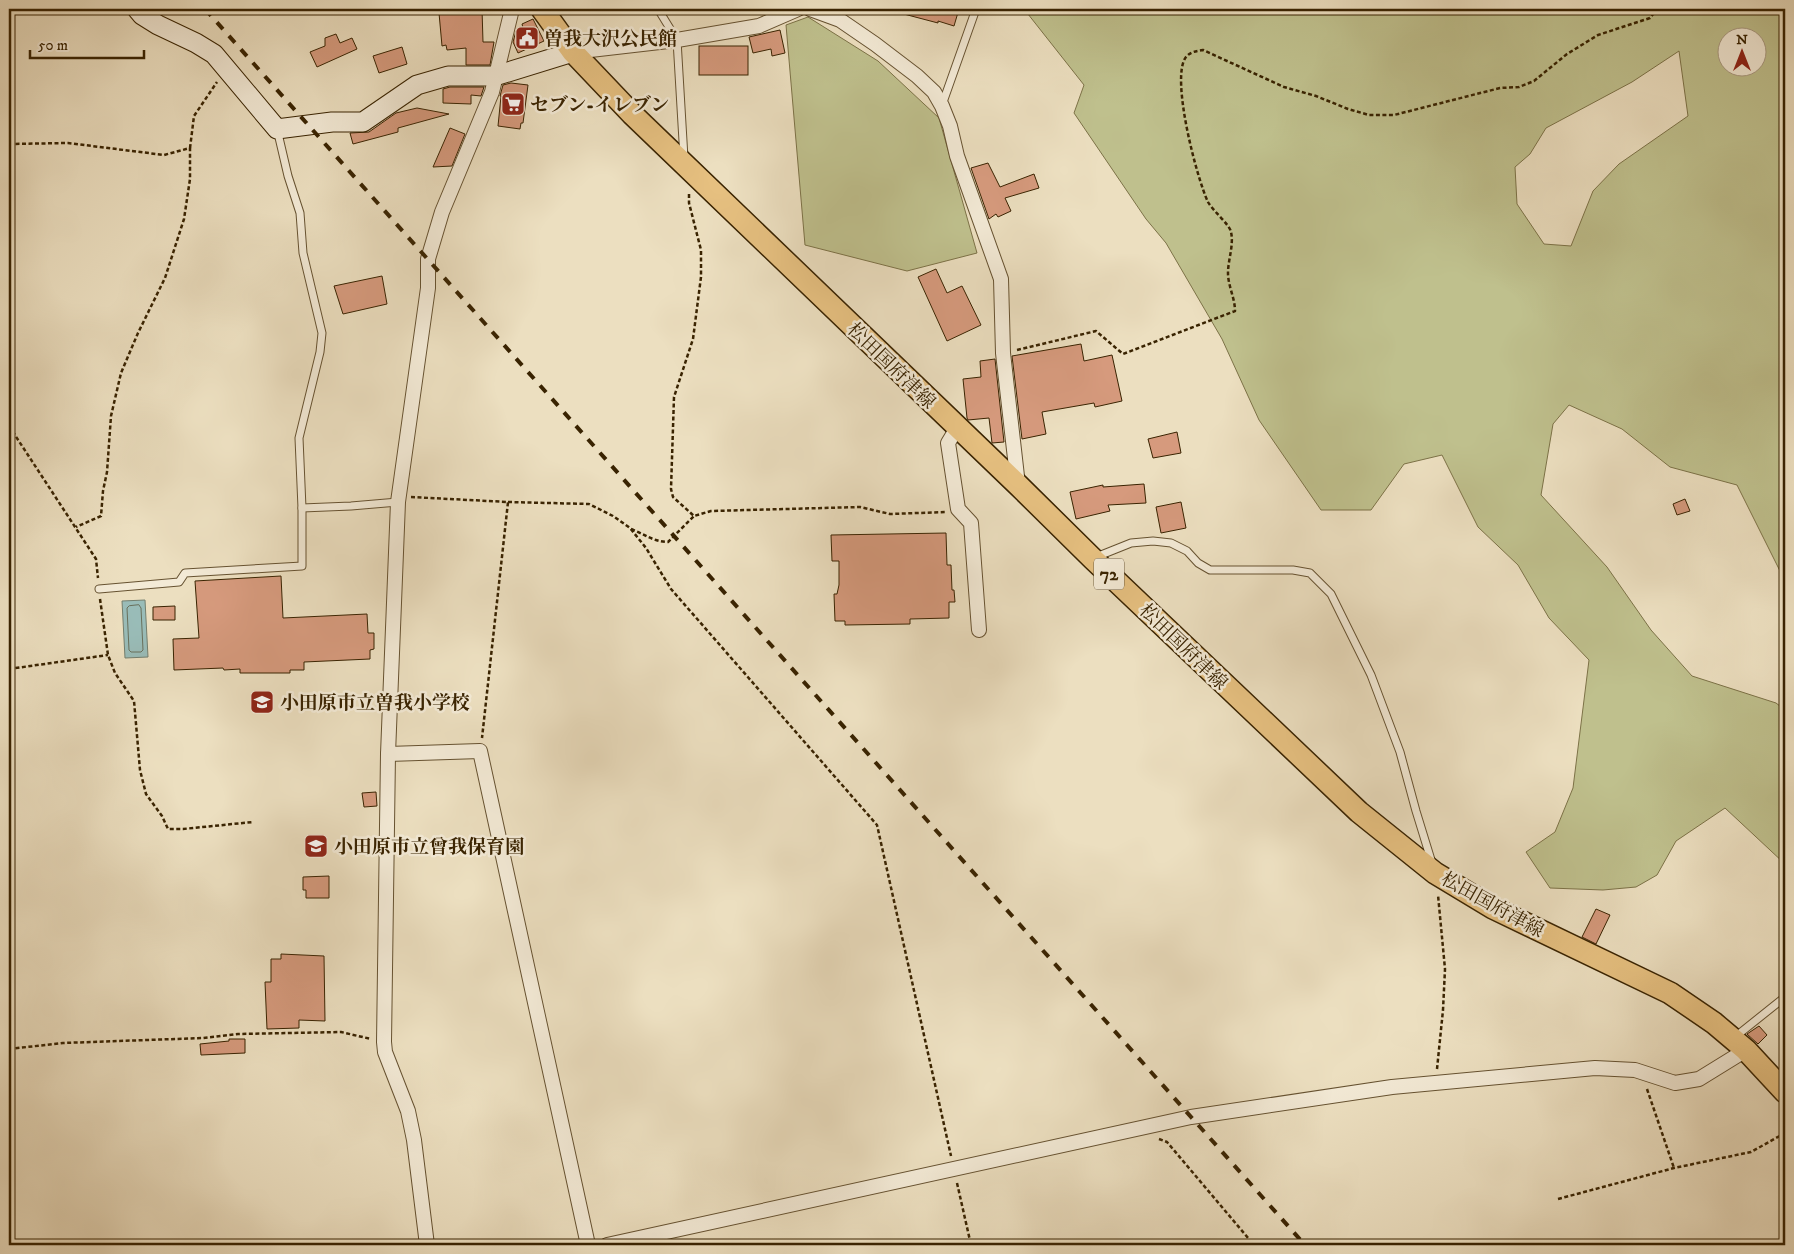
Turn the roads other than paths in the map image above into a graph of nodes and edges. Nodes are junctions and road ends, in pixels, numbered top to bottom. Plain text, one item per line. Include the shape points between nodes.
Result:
1 (136, 9) edge
2 (512, 9) edge
3 (542, 9) edge
4 (658, 9) edge
5 (798, 9) edge
6 (810, 9) edge
7 (976, 9) edge
8 (677, 40) junction
9 (573, 52) junction
10 (495, 76) junction
11 (942, 106) junction
12 (277, 129) junction
13 (689, 170) junction
14 (957, 428) junction
15 (1018, 486) junction
16 (399, 499) junction
17 (302, 508) junction
18 (1093, 559) junction
19 (99, 589) road end
20 (979, 630) dead end
21 (388, 754) junction
22 (1436, 873) junction
23 (1785, 997) edge
24 (1740, 1045) junction
25 (1785, 1092) edge
26 (427, 1245) edge
27 (588, 1245) edge
28 (607, 1245) edge

1 - 12 main road via 158,25 214,54
2 - 10 street
3 - 9 main road, 松田国府津線 / 72
4 - 8 lane
5 - 8 street via 759,26
6 - 11 street via 840,20 876,44 917,76 934,92
7 - 11 lane
8 - 9 street
8 - 13 lane
9 - 10 main road
9 - 13 main road, 松田国府津線 / 72
10 - 12 main road via 448,76 416,84 363,122 332,122
10 - 16 street via 492,92 442,212 428,258 428,288
11 - 15 street via 1002,279 1003,353
12 - 17 lane via 300,213 303,254 322,333 299,438
13 - 14 main road, 松田国府津線 / 72
14 - 15 main road, 松田国府津線 / 72
14 - 20 street via 948,443 958,509 971,523
15 - 18 main road, 松田国府津線 / 72
16 - 17 lane via 351,506
16 - 21 street
17 - 19 lane via 302,566 185,573 179,582
18 - 22 main road, 松田国府津線 / 72 via 1359,812
18 - 22 lane via 1131,544 1153,541 1171,543 1187,551 1210,570 1310,573 1332,594 1371,675 1400,752
21 - 26 street via 384,1042 414,1140
21 - 27 street via 480,751
22 - 24 main road, 松田国府津線 / 72 via 1492,908 1670,994
23 - 24 lane
24 - 25 main road, 松田国府津線 / 72
24 - 28 street via 1699,1079 1675,1083 1635,1070 1595,1068 1392,1087 1191,1117

